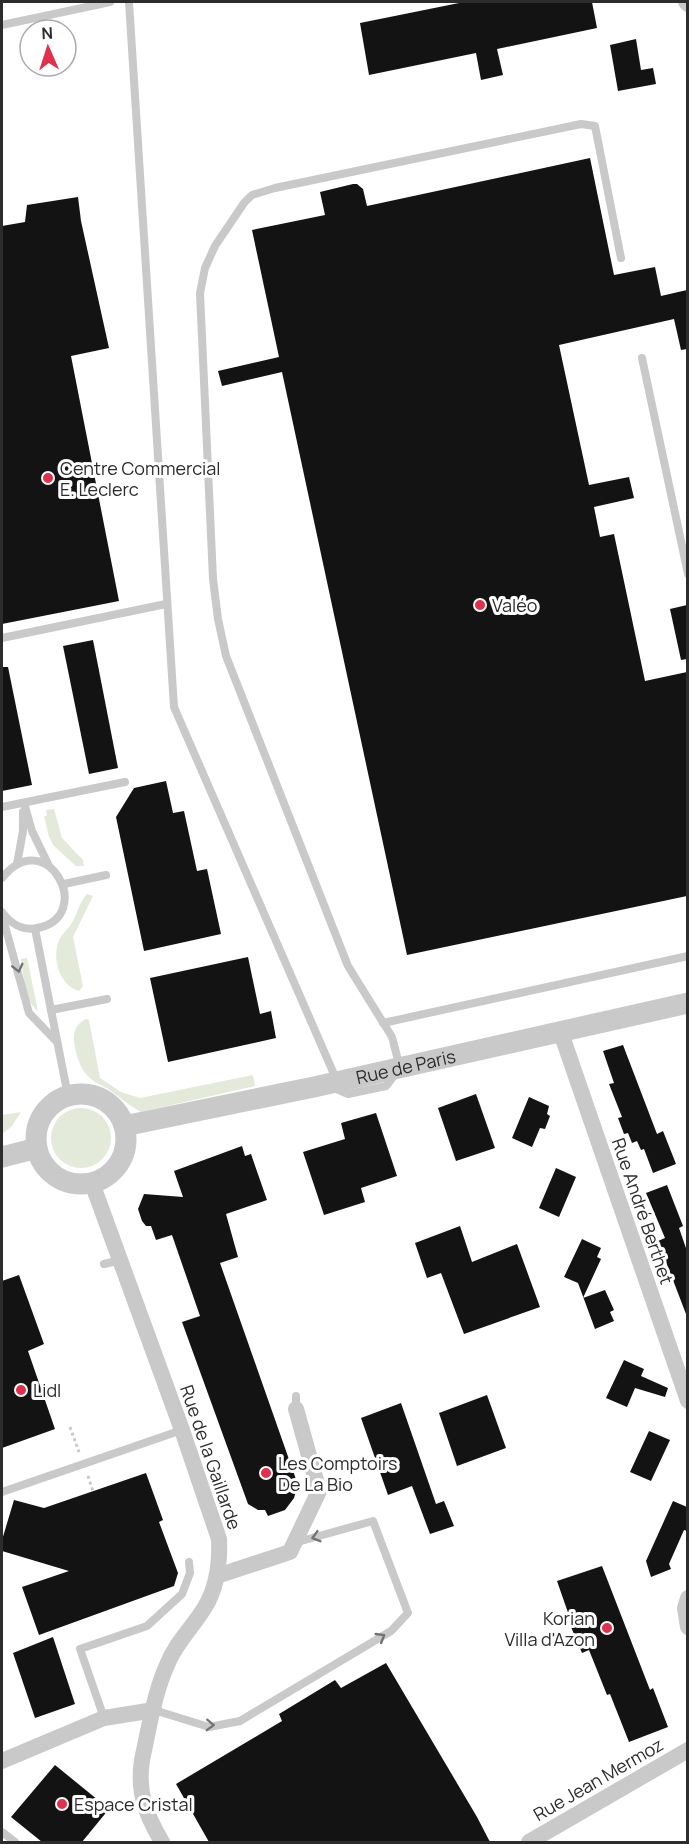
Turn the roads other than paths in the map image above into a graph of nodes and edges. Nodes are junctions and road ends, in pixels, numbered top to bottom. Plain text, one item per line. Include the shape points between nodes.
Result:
1 (110, 2) edge
2 (129, 2) edge
3 (2, 25) edge
4 (621, 258) dead end
5 (642, 358) dead end
6 (687, 574) edge
7 (166, 604) junction
8 (2, 638) edge
9 (125, 782) dead end
10 (24, 803) junction
11 (2, 807) edge
12 (17, 864) junction
13 (50, 866) junction
14 (106, 875) dead end
15 (2, 878) edge
16 (64, 884) junction
17 (2, 912) edge
18 (35, 929) junction
19 (687, 956) edge
20 (107, 999) dead end
21 (687, 1003) edge
22 (51, 1010) junction
23 (383, 1023) junction
24 (561, 1033) junction
25 (57, 1042) junction
26 (400, 1068) junction
27 (332, 1083) junction
28 (68, 1096) junction
29 (124, 1126) junction
30 (37, 1148) junction
31 (2, 1157) edge
32 (92, 1183) junction
33 (121, 1260) junction
34 (104, 1264) dead end
35 (687, 1401) edge
36 (296, 1402) dead end
37 (182, 1430) junction
38 (2, 1492) edge
39 (294, 1543) junction
40 (189, 1562) dead end
41 (217, 1576) junction
42 (687, 1598) edge
43 (687, 1627) edge
44 (153, 1710) junction
45 (104, 1718) junction
46 (687, 1750) edge
47 (2, 1761) edge
48 (2, 1832) edge
49 (15, 1842) edge
50 (162, 1842) edge
51 (529, 1842) edge

1 - 3 lane
2 - 7 lane
4 - 23 lane via 595,126 581,124 252,195 215,246 205,268 200,293 213,579 226,656 348,966
5 - 6 lane
7 - 8 lane
7 - 27 lane via 174,707
9 - 10 lane
10 - 11 lane
10 - 12 lane
10 - 13 lane via 32,831
12 - 13 lane via 27,861
12 - 15 lane
13 - 16 lane
14 - 16 lane
16 - 18 lane via 60,913
17 - 18 lane via 16,925
17 -> 25 lane via 29,1013
18 - 22 lane
19 - 23 lane
20 - 22 lane
21 - 24 street, Rue de Paris
22 - 25 lane
23 - 26 lane via 392,1037
24 - 26 street, Rue de Paris
24 - 35 street, Rue André Berthet
25 - 28 lane
26 - 27 street, Rue de Paris
27 - 29 street, Rue de Paris
28 - 29 street via 96,1096 109,1103
28 - 30 street via 46,1110 36,1134
29 - 32 street via 126,1141 120,1161 105,1177
30 - 31 street
30 - 32 street via 51,1173 78,1184
32 - 33 street, Rue de la Gaillarde
33 - 34 lane
33 - 37 street, Rue de la Gaillarde
36 - 39 street via 319,1491
37 - 38 lane
37 - 41 street, Rue de la Gaillarde via 219,1539
39 - 41 street via 290,1552
44 -> 39 lane via 209,1727 240,1721 391,1631 408,1613 373,1521
40 - 45 lane via 190,1573 182,1594 147,1626 80,1649
41 - 44 street, Rue de la Gaillarde via 206,1606 179,1641 166,1666
42 - 43 street
44 - 45 street
44 - 50 street, Rue de la Gaillarde via 140,1774 141,1789 148,1818
45 - 47 street
46 - 51 street, Rue Jean Mermoz
48 - 49 lane

